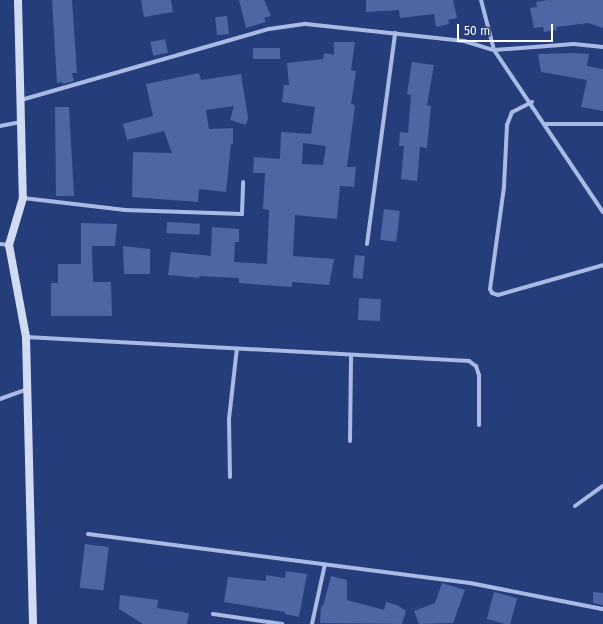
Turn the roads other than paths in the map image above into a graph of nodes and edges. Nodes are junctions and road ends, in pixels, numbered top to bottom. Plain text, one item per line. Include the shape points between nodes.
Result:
1 (18, 0) edge
2 (481, 0) edge
3 (396, 33) junction
4 (603, 47) edge
5 (494, 50) junction
6 (20, 100) junction
7 (532, 102) junction
8 (21, 122) junction
9 (546, 124) junction
10 (603, 124) edge
11 (0, 126) edge
12 (243, 182) dead end
13 (23, 198) junction
14 (603, 212) edge
15 (0, 244) edge
16 (367, 244) dead end
17 (9, 245) junction
18 (603, 265) edge
19 (26, 337) junction
20 (237, 348) junction
21 (351, 355) junction
22 (29, 388) junction
23 (0, 399) edge
24 (479, 424) dead end
25 (350, 441) dead end
26 (230, 477) dead end
27 (603, 486) edge
28 (575, 506) dead end
29 (88, 534) dead end
30 (325, 564) junction
31 (603, 609) edge
32 (213, 614) dead end
33 (33, 624) edge
34 (282, 624) edge
35 (312, 624) edge

1 - 6 street
2 - 5 street
3 - 5 street via 464,41
3 - 6 street via 306,24 269,29
3 - 16 street
4 - 5 street via 574,44
5 - 7 street
6 - 8 street
7 - 9 street
7 - 18 street via 512,112 507,125 504,187 490,289 492,294 498,295
8 - 11 street
8 - 13 street
9 - 10 street
9 - 14 street
12 - 13 street via 242,214 125,210
13 - 17 street
15 - 17 street
17 - 19 street
19 - 20 street
19 - 22 street
20 - 21 street
20 - 26 street via 229,419
21 - 24 street via 469,362 476,366 479,375
21 - 25 street
22 - 23 street
22 - 33 street
27 - 28 street
29 - 30 street
30 - 31 street via 470,583
30 - 35 street
32 - 34 street

